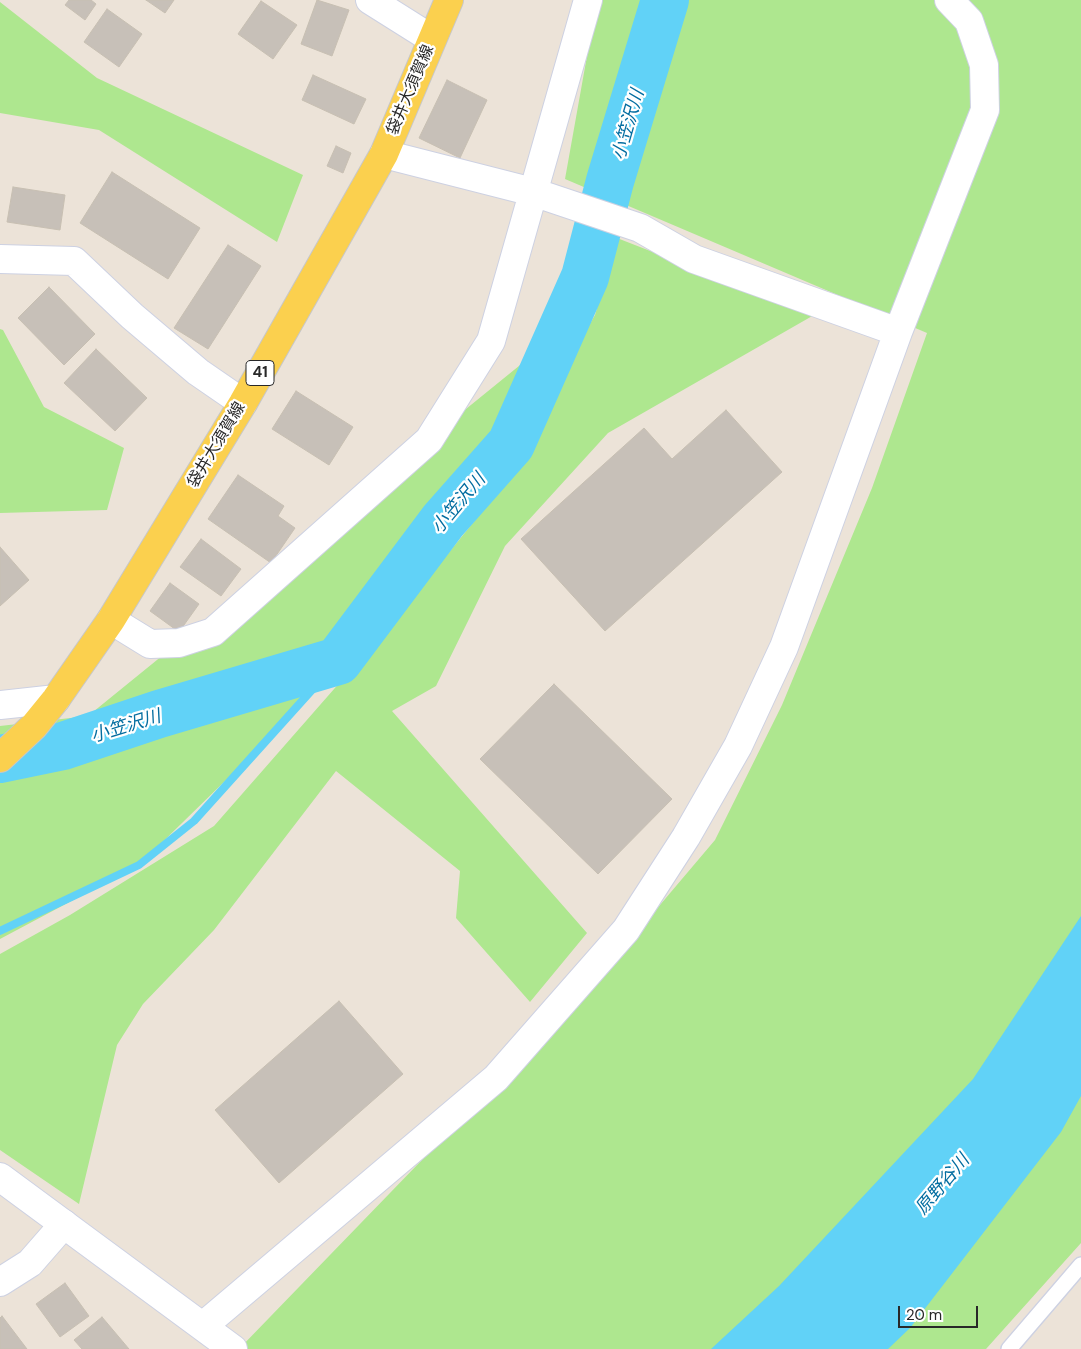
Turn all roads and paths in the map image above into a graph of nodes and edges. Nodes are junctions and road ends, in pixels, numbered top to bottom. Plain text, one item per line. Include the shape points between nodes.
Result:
1 (370, 0) edge
2 (449, 0) edge
3 (588, 0) edge
4 (949, 0) edge
5 (432, 39) junction
6 (384, 154) junction
7 (532, 192) junction
8 (0, 259) edge
9 (898, 332) junction
10 (243, 403) junction
11 (111, 620) junction
12 (56, 699) junction
13 (0, 705) edge
14 (0, 758) edge
15 (0, 1178) edge
16 (64, 1224) junction
17 (1081, 1265) edge
18 (0, 1282) edge
19 (220, 1339) edge
20 (1009, 1349) edge

1 - 5 street
2 - 5 main road, 袋井大須賀線 / 41
3 - 7 street
4 - 9 street via 969,21 984,65 985,110
5 - 6 main road, 袋井大須賀線 / 41
6 - 7 street
6 - 10 main road, 袋井大須賀線 / 41
7 - 9 street via 640,228 694,259
7 - 11 street via 491,341 429,440 213,632 179,643 150,644
8 - 10 street via 74,262 183,360
9 - 19 street via 784,647 738,746 686,837 626,930 496,1078
10 - 11 main road, 袋井大須賀線 / 41
11 - 12 main road, 袋井大須賀線 / 41
12 - 13 street
12 - 14 main road, 袋井大須賀線 / 41 via 34,726
15 - 16 street
16 - 18 street via 30,1263
16 - 19 street
17 - 20 lane

